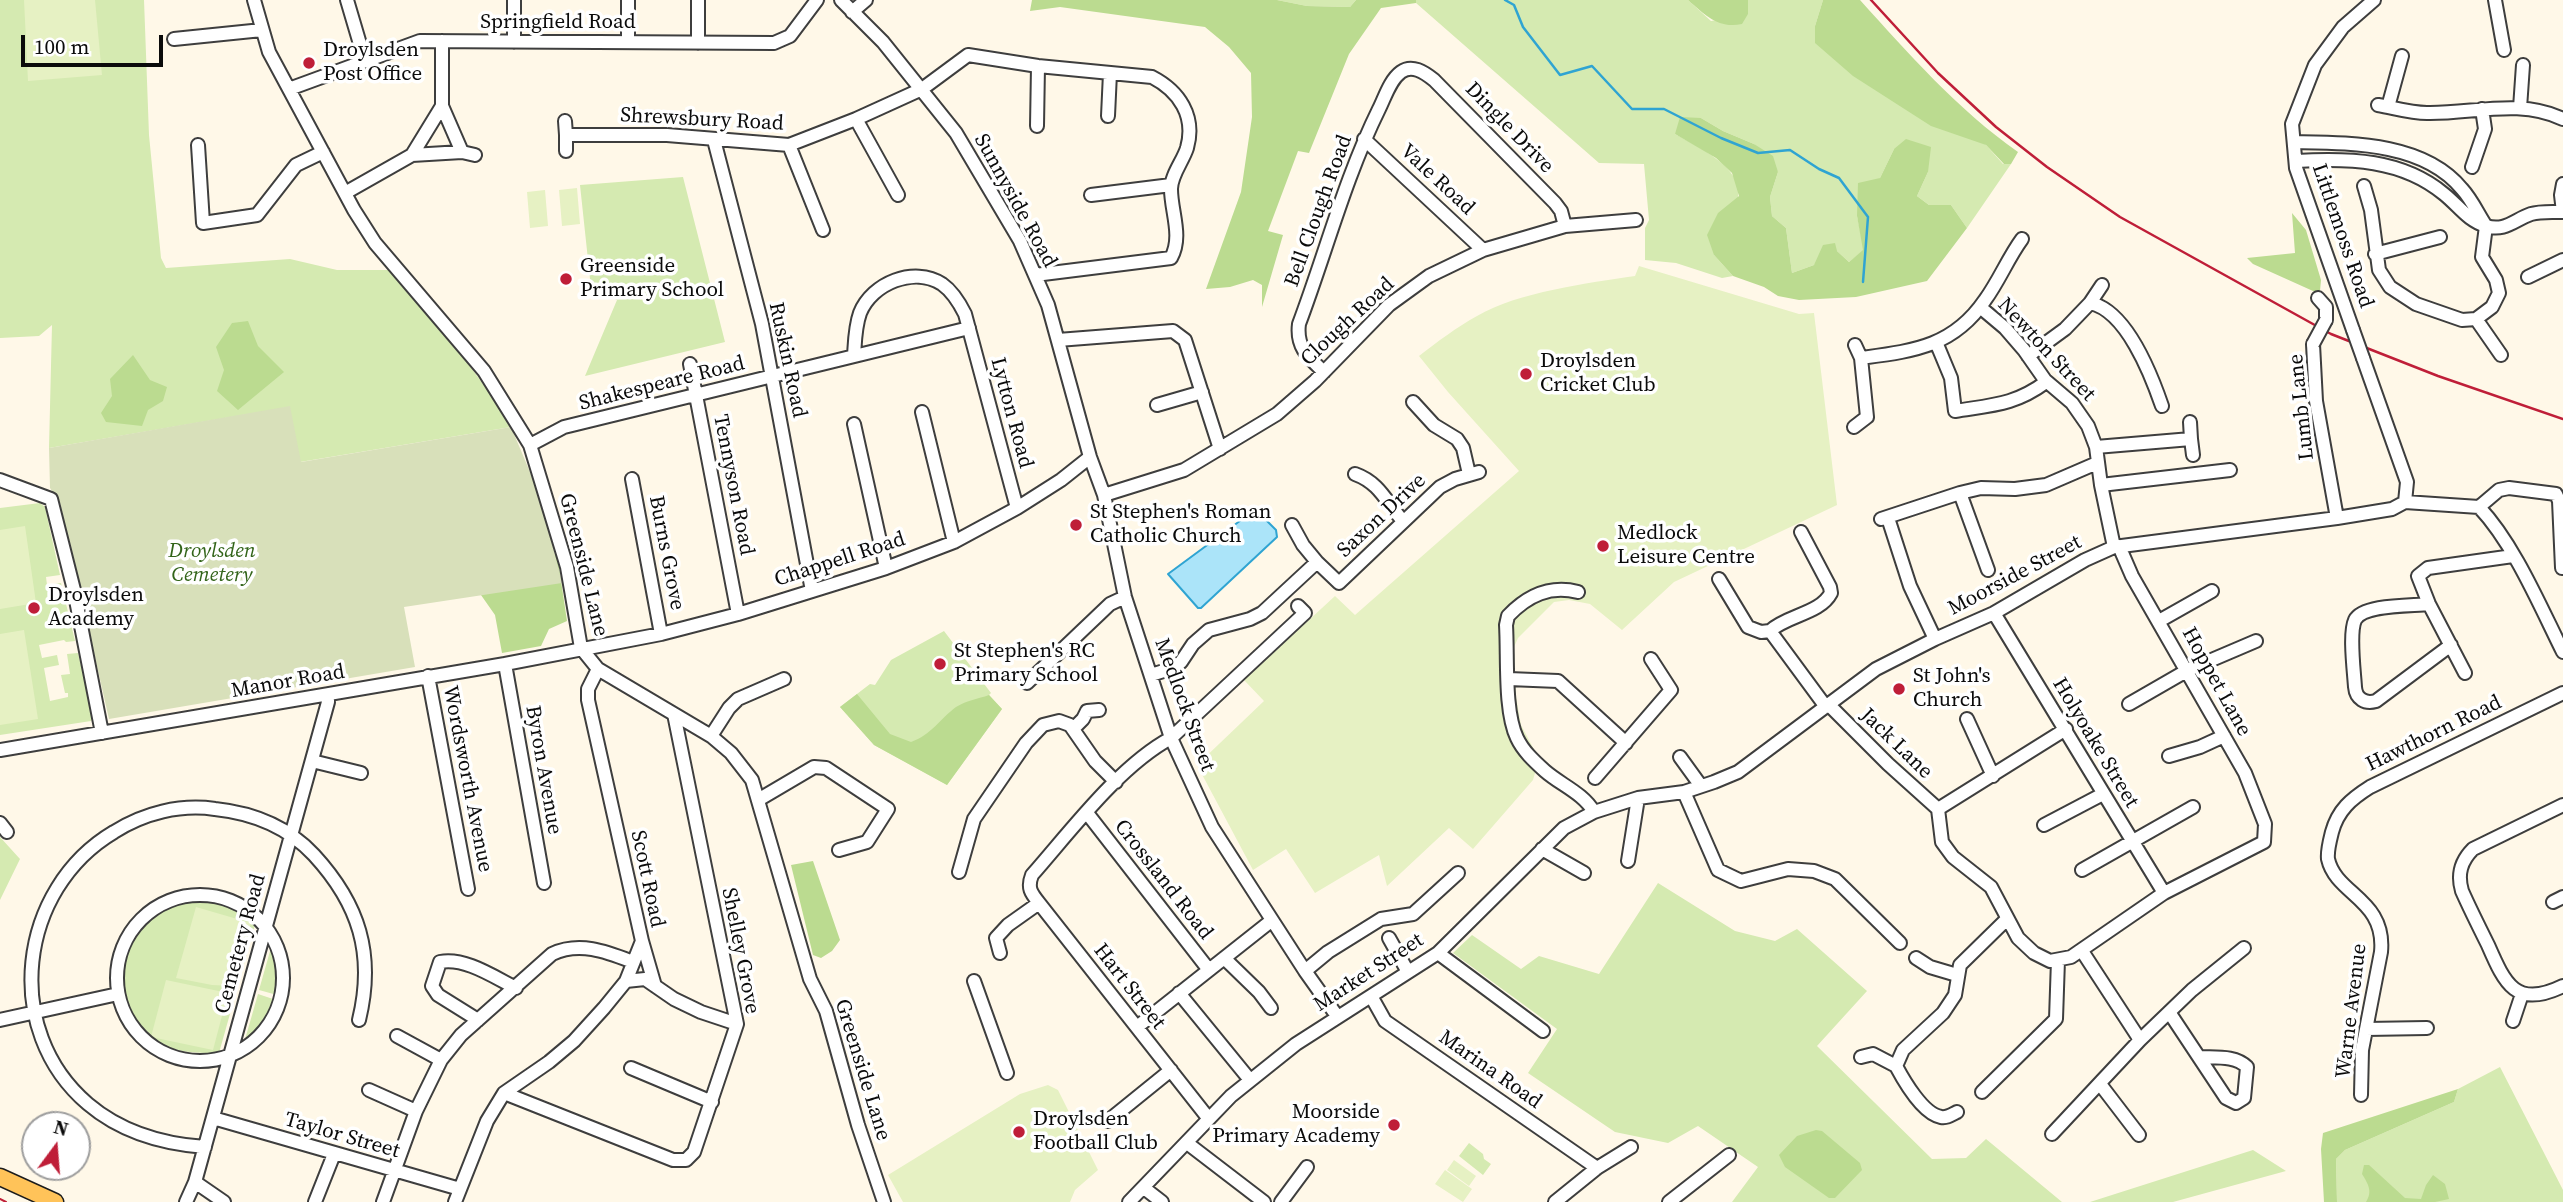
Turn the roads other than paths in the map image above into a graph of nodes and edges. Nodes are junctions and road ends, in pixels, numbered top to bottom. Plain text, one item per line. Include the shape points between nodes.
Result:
1 (254, 0) edge
2 (347, 0) edge
3 (514, 0) edge
4 (628, 0) edge
5 (698, 0) edge
6 (817, 0) edge
7 (841, 0) edge
8 (866, 0) edge
9 (2374, 0) edge
10 (2495, 0) edge
11 (852, 12) junction
12 (262, 30) junction
13 (174, 40) dead end
14 (442, 41) junction
15 (514, 42) junction
16 (628, 43) junction
17 (698, 43) junction
18 (2504, 50) dead end
19 (2402, 56) dead end
20 (365, 61) junction
21 (2523, 65) dead end
22 (1038, 66) junction
23 (1413, 68) joint
24 (1110, 73) junction
25 (289, 89) junction
26 (922, 89) junction
27 (442, 106) junction
28 (2520, 108) junction
29 (2483, 109) junction
30 (1108, 116) dead end
31 (856, 119) junction
32 (2563, 119) edge
33 (565, 121) dead end
34 (1037, 126) dead end
35 (566, 135) junction
36 (1364, 139) junction
37 (714, 140) junction
38 (2294, 142) junction
39 (198, 145) dead end
40 (789, 145) junction
41 (566, 150) dead end
42 (323, 152) junction
43 (412, 155) junction
44 (2296, 161) junction
45 (2472, 167) dead end
46 (2563, 184) edge
47 (1171, 186) junction
48 (2364, 186) dead end
49 (345, 193) junction
50 (898, 195) dead end
51 (1091, 195) dead end
52 (2563, 212) edge
53 (1636, 220) dead end
54 (1565, 226) junction
55 (2486, 226) junction
56 (823, 230) dead end
57 (2440, 237) dead end
58 (2022, 239) dead end
59 (1483, 250) junction
60 (2375, 254) junction
61 (2563, 260) edge
62 (1035, 275) junction
63 (2528, 277) dead end
64 (2102, 285) dead end
65 (2318, 298) dead end
66 (2090, 303) junction
67 (1980, 307) junction
68 (2476, 319) junction
69 (969, 328) junction
70 (1058, 340) junction
71 (1936, 342) junction
72 (1855, 345) dead end
73 (2501, 355) dead end
74 (854, 356) junction
75 (2028, 356) junction
76 (1861, 358) junction
77 (690, 364) dead end
78 (1324, 372) junction
79 (772, 376) junction
80 (2046, 382) junction
81 (1202, 392) junction
82 (696, 395) junction
83 (1157, 405) dead end
84 (1421, 406) dead end
85 (2162, 406) dead end
86 (922, 412) dead end
87 (2190, 422) dead end
88 (853, 424) dead end
89 (1854, 427) dead end
90 (2191, 439) junction
91 (530, 445) junction
92 (2096, 447) junction
93 (1220, 449) junction
94 (2193, 455) dead end
95 (1090, 457) junction
96 (2097, 463) junction
97 (1369, 464) dead end
98 (2230, 470) dead end
99 (632, 479) dead end
100 (0, 480) edge
101 (2101, 485) junction
102 (1960, 493) junction
103 (1104, 495) junction
104 (2405, 502) junction
105 (2479, 507) junction
106 (1017, 508) junction
107 (2337, 518) junction
108 (1403, 521) junction
109 (1293, 525) dead end
110 (1801, 532) dead end
111 (954, 542) junction
112 (2117, 547) junction
113 (2513, 556) junction
114 (1317, 562) junction
115 (886, 568) junction
116 (2562, 568) edge
117 (1988, 570) dead end
118 (1719, 579) dead end
119 (812, 591) junction
120 (2212, 591) dead end
121 (1578, 592) dead end
122 (1125, 597) junction
123 (2429, 604) junction
124 (1302, 609) dead end
125 (1994, 613) junction
126 (738, 614) junction
127 (2159, 621) junction
128 (1770, 631) junction
129 (661, 634) junction
130 (2559, 634) edge
131 (1935, 639) junction
132 (2256, 641) dead end
133 (2451, 645) junction
134 (581, 648) junction
135 (2563, 652) edge
136 (1651, 659) dead end
137 (505, 664) junction
138 (598, 669) junction
139 (2188, 670) junction
140 (2465, 673) dead end
141 (1151, 675) junction
142 (428, 676) junction
143 (784, 679) dead end
144 (1509, 679) junction
145 (1027, 683) dead end
146 (2563, 693) edge
147 (328, 695) junction
148 (1080, 699) dead end
149 (2129, 704) dead end
150 (1827, 706) junction
151 (674, 714) junction
152 (1967, 719) dead end
153 (1074, 728) junction
154 (2066, 729) junction
155 (102, 733) junction
156 (711, 736) junction
157 (2224, 736) junction
158 (1171, 738) junction
159 (1626, 743) junction
160 (0, 750) edge
161 (2169, 756) dead end
162 (1680, 757) dead end
163 (312, 761) junction
164 (361, 773) dead end
165 (1993, 776) junction
166 (1595, 778) dead end
167 (1116, 782) junction
168 (1701, 786) junction
169 (1684, 792) junction
170 (2103, 794) junction
171 (1638, 798) junction
172 (758, 800) junction
173 (2563, 805) edge
174 (2193, 807) dead end
175 (1938, 810) junction
176 (1087, 813) junction
177 (1594, 813) junction
178 (2334, 824) joint
179 (2044, 825) dead end
180 (291, 834) junction
181 (2132, 842) junction
182 (1542, 849) junction
183 (839, 850) dead end
184 (1628, 861) dead end
185 (2082, 870) dead end
186 (959, 872) dead end
187 (1458, 873) dead end
188 (1584, 873) dead end
189 (544, 883) dead end
190 (468, 889) dead end
191 (2164, 893) junction
192 (1039, 903) junction
193 (2007, 919) junction
194 (1271, 921) junction
195 (266, 927) junction
196 (1389, 938) dead end
197 (642, 941) junction
198 (1900, 943) dead end
199 (2244, 948) dead end
200 (1000, 953) dead end
201 (1438, 953) junction
202 (2076, 954) junction
203 (1224, 958) junction
204 (1916, 958) dead end
205 (2058, 960) junction
206 (633, 962) junction
207 (1209, 970) junction
208 (1305, 971) junction
209 (1408, 972) junction
210 (1957, 975) junction
211 (626, 981) junction
212 (974, 981) dead end
213 (655, 986) junction
214 (2563, 986) edge
215 (516, 988) junction
216 (1179, 993) junction
217 (118, 994) junction
218 (2522, 994) junction
219 (1371, 996) junction
220 (1271, 1008) dead end
221 (36, 1012) junction
222 (2169, 1012) junction
223 (1337, 1016) junction
224 (0, 1020) edge
225 (359, 1020) dead end
226 (478, 1020) junction
227 (2512, 1021) dead end
228 (737, 1024) junction
229 (1137, 1027) junction
230 (2427, 1028) dead end
231 (2366, 1029) junction
232 (1543, 1031) dead end
233 (397, 1035) dead end
234 (2140, 1040) junction
235 (230, 1057) junction
236 (1861, 1057) dead end
237 (2199, 1057) dead end
238 (441, 1060) junction
239 (1896, 1066) junction
240 (631, 1068) dead end
241 (1171, 1070) junction
242 (1007, 1073) dead end
243 (1250, 1080) junction
244 (2100, 1084) junction
245 (369, 1090) dead end
246 (1982, 1092) dead end
247 (503, 1093) junction
248 (2361, 1095) dead end
249 (712, 1102) junction
250 (416, 1111) junction
251 (1957, 1112) dead end
252 (214, 1118) junction
253 (1209, 1119) junction
254 (1108, 1121) dead end
255 (2052, 1134) dead end
256 (2139, 1135) dead end
257 (1187, 1143) junction
258 (205, 1147) junction
259 (1631, 1147) dead end
260 (334, 1154) junction
261 (1729, 1155) dead end
262 (1307, 1167) dead end
263 (1597, 1168) junction
264 (394, 1171) junction
265 (0, 1177) edge
266 (195, 1182) junction
267 (1144, 1188) junction
268 (458, 1196) edge
269 (55, 1202) edge
270 (187, 1202) edge
271 (224, 1202) edge
272 (315, 1202) edge
273 (383, 1202) edge
274 (884, 1202) edge
275 (1129, 1202) edge
276 (1162, 1202) edge
277 (1265, 1202) edge
278 (1281, 1202) edge
279 (1555, 1202) edge
280 (1669, 1202) edge

1 - 12 street, Greenside Lane
2 - 20 street
3 - 15 street
4 - 16 street
5 - 17 street
6 - 17 street, Springfield Road via 790,36 774,43
7 - 11 street, Sunnyside Road
8 - 11 street
9 - 38 street, Littlemoss Road via 2343,27 2315,65 2292,124
10 - 18 street
11 - 26 street, Sunnyside Road
12 - 13 street
12 - 25 street, Greenside Lane
14 - 15 street, Springfield Road
14 - 20 street, Springfield Road via 420,41
14 - 27 street
15 - 16 street, Springfield Road
16 - 17 street, Springfield Road
19 - 29 street via 2383,106 2427,113
20 - 25 street, Springfield Road
21 - 28 street
22 - 24 street, Shrewsbury Road
22 - 26 street, Shrewsbury Road via 968,55
22 - 34 street
23 - 36 street, Bell Clough Road via 1392,81
23 - 54 street, Dingle Drive via 1424,71 1500,145 1555,203
24 - 30 street
24 - 47 street, Shrewsbury Road via 1152,77 1182,102 1190,126
25 - 42 street, Greenside Lane
26 - 31 street, Shrewsbury Road
26 - 62 street, Sunnyside Road via 956,133
27 - 43 street
27 - 43 street via 468,153
28 - 29 street
28 - 32 street
29 - 45 street via 2485,129
31 - 40 street, Shrewsbury Road
31 - 50 street
33 - 35 street
35 - 37 street, Shrewsbury Road
35 - 41 street
36 - 59 street, Vale Road
36 - 78 street, Bell Clough Road via 1299,324 1297,338 1302,351
37 - 40 street, Shrewsbury Road
37 - 79 street, Ruskin Road
38 - 44 street, Littlemoss Road
38 - 55 street via 2366,145 2417,158 2441,170 2461,188
39 - 42 street via 203,223 257,215 296,165
40 - 56 street
42 - 49 street, Greenside Lane
43 - 49 street
44 - 55 street via 2356,161 2396,168 2445,194 2466,217
44 - 104 street, Littlemoss Road, bridge via 2407,482
46 - 52 street
47 - 51 street
47 - 62 street via 1178,246 1171,258
48 - 60 street
49 - 91 street, Greenside Lane via 375,243 484,371
52 - 55 street via 2532,214 2507,227
53 - 54 street, Clough Road
54 - 59 street, Clough Road
55 - 68 street via 2482,257 2499,293 2492,307
57 - 60 street
58 - 67 street
59 - 78 street, Clough Road via 1429,276 1389,305
60 - 68 street via 2379,270 2398,293 2441,313
61 - 63 street
62 - 70 street, Sunnyside Road
64 - 66 street
65 - 107 street, Lumb Lane, bridge via 2326,307 2326,320 2313,344 2316,401
66 - 75 street via 2065,329
66 - 85 street via 2102,305 2120,322
67 - 71 street, Newton Street
67 - 75 street, Newton Street
68 - 73 street
69 - 74 street, Shakespeare Road
69 - 74 street, Lytton Road via 960,303 942,284 919,277 894,279 861,311
69 - 106 street, Lytton Road
70 - 81 street via 1173,331 1185,340
70 - 95 street, Sunnyside Road
71 - 76 street, Newton Street via 1919,350
71 - 80 street via 1951,378 1948,412 2011,402
72 - 76 street
74 - 79 street, Shakespeare Road
75 - 80 street, Newton Street
76 - 89 street via 1867,417
77 - 82 street, Tennyson Road
78 - 93 street, Clough Road via 1277,414
79 - 82 street, Shakespeare Road
79 - 119 street, Ruskin Road
80 - 92 street, Newton Street via 2080,414
81 - 83 street
81 - 93 street
82 - 91 street, Shakespeare Road via 564,427
82 - 126 street, Tennyson Road
84 - 108 street, Saxon Drive via 1434,425 1458,439 1474,473 1440,487
86 - 111 street
87 - 90 street
88 - 115 street
90 - 92 street
90 - 94 street
91 - 134 street, Greenside Lane via 567,567
92 - 96 street, Newton Street
93 - 103 street, Clough Road via 1184,470
95 - 103 street, Medlock Street
95 - 106 street, Chappell Road
96 - 101 street, Newton Street
96 - 102 street via 2046,485
97 - 108 street via 1359,475 1378,486
98 - 101 street
99 - 129 street, Burns Grove
100 - 155 street via 51,499
101 - 112 street, Newton Street
102 - 117 street
102 - 131 street via 1885,519
103 - 122 street, Medlock Street
104 - 105 street
104 - 107 street, Moorside Street via 2392,509
105 - 113 street via 2494,522
105 - 116 street via 2499,490 2509,488 2556,494
106 - 111 street, Chappell Road
107 - 112 street, Moorside Street
108 - 114 street, Saxon Drive via 1339,583
109 - 114 street
110 - 128 street via 1830,593 1822,604
111 - 115 street, Chappell Road
112 - 125 street, Moorside Street via 2085,560
112 - 127 street, Hoppet Lane
113 - 123 street via 2428,568 2418,576
113 - 130 street
114 - 141 street, Saxon Drive via 1262,613 1209,631 1196,640 1181,662
115 - 119 street, Chappell Road
118 - 128 street via 1748,627
119 - 126 street, Chappell Road
120 - 127 street
121 - 144 street via 1557,589 1535,594 1508,616
122 - 141 street, Medlock Street
122 - 145 street via 1110,604
123 - 133 street
123 - 133 street via 2371,609 2357,617 2353,627 2357,695 2364,701 2376,701
124 - 158 street
125 - 131 street, Moorside Street
125 - 154 street, Holyoake Street
126 - 129 street, Chappell Road
127 - 139 street, Hoppet Lane
128 - 150 street, Jack Lane
129 - 134 street, Chappell Road
130 - 135 street
131 - 150 street, Moorside Street via 1876,669
132 - 139 street
133 - 140 street
134 - 137 street, Manor Road
134 - 138 street, Greenside Lane
136 - 159 street via 1671,690
137 - 142 street, Manor Road
137 - 189 street, Byron Avenue
138 - 151 street, Greenside Lane
138 - 197 street, Scott Road via 588,689 588,701
139 - 149 street
139 - 157 street, Hoppet Lane
141 - 158 street, Medlock Street
142 - 147 street, Manor Road
142 - 190 street, Wordsworth Avenue
143 - 156 street via 738,699
144 - 159 street via 1558,681
144 - 177 street via 1513,729 1525,751 1549,775 1588,802
146 - 178 street, Hawthorn Road via 2370,788 2344,806
147 - 155 street, Manor Road
147 - 163 street, Cemetery Road
148 - 153 street via 1082,708 1093,710
150 - 168 street, Moorside Street via 1738,772
150 - 175 street, Jack Lane
151 - 156 street, Greenside Lane
151 - 228 street, Shelley Grove
152 - 165 street
153 - 167 street via 1095,761
153 - 186 street via 1050,721 1026,743 974,820
154 - 165 street
154 - 170 street, Holyoake Street
155 - 160 street, Manor Road
156 - 172 street, Greenside Lane via 752,780
157 - 161 street
157 - 191 street, Hoppet Lane via 2265,824 2264,842
158 - 167 street
158 - 194 street, Medlock Street via 1212,827
159 - 166 street
162 - 168 street
163 - 164 street
163 - 180 street, Cemetery Road
165 - 175 street
167 - 176 street
168 - 169 street, Moorside Street
169 - 171 street, Market Street
169 - 198 street via 1718,870 1741,881 1788,869 1835,879
170 - 179 street
170 - 181 street, Holyoake Street
171 - 177 street, Market Street
171 - 184 street
172 - 183 street via 814,767 826,768 888,809 867,842
172 - 274 street, Greenside Lane via 810,979 826,1011
173 - 218 street via 2479,845 2461,867 2462,891 2502,977
174 - 181 street
175 - 193 street via 1942,842 1953,857 1991,887
176 - 192 street, Hart Street via 1032,876 1029,889
176 - 207 street, Crossland Road
177 - 182 street, Market Street via 1564,828
178 - 231 street, Warne Avenue via 2328,860 2371,911 2380,931 2381,952
180 - 195 street, Cemetery Road
180 - 221 street via 252,816 195,808 142,817 104,838 64,877 44,910 31,966
180 - 225 street via 324,866 353,909 366,963 366,993
181 - 185 street
181 - 191 street, Holyoake Street
182 - 188 street
182 - 201 street, Market Street
187 - 208 street via 1413,914 1381,919
191 - 202 street
192 - 200 street via 996,938
192 - 229 street, Hart Street
193 - 205 street via 2034,953
193 - 210 street via 1960,965
194 - 203 street
194 - 208 street, Medlock Street
195 - 217 street via 239,906 213,895 169,900 144,915 123,943 116,965
195 - 235 street, Cemetery Road
195 - 235 street via 281,955 281,999 261,1035
196 - 209 street
197 - 206 street, Scott Road
197 - 213 street
199 - 222 street
201 - 209 street, Market Street
201 - 232 street
202 - 205 street
202 - 234 street
203 - 207 street
203 - 220 street
204 - 210 street
205 - 246 street via 2056,1019
206 - 211 street, Scott Road
206 - 215 street via 604,951 563,949
207 - 216 street
208 - 223 street, Medlock Street
209 - 219 street, Market Street
210 - 239 street via 1955,995 1943,1013 1903,1050
211 - 213 street via 645,979
211 - 247 street, Scott Road via 574,1041
212 - 242 street
213 - 228 street via 701,1012
214 - 218 street via 2540,995
215 - 226 street
215 - 226 street via 464,963 440,962 432,986 438,995
216 - 229 street
216 - 243 street
217 - 221 street
217 - 235 street via 131,1024 152,1045 193,1060
218 - 227 street
219 - 223 street, Market Street
219 - 263 street, Marina Road via 1385,1021
221 - 224 street
221 - 258 street via 53,1063 93,1108 149,1137
222 - 234 street
222 - 237 street
223 - 243 street, Market Street
226 - 238 street
228 - 249 street, Shelley Grove
229 - 241 street, Hart Street
230 - 231 street
231 - 248 street, Warne Avenue
233 - 238 street
234 - 244 street
235 - 252 street, Cemetery Road
236 - 239 street via 1872,1054
238 - 250 street
239 - 251 street via 1921,1104 1938,1117
240 - 249 street
241 - 253 street, Hart Street
241 - 254 street
243 - 253 street, Market Street
244 - 255 street
244 - 256 street
245 - 250 street
247 - 249 street, Shelley Grove via 673,1160 686,1160 694,1152
247 - 268 street, Scott Road
250 - 264 street
252 - 258 street, Cemetery Road
252 - 260 street, Taylor Street
253 - 257 street, Market Street
257 - 267 street, Market Street
257 - 277 street
258 - 266 street, Cemetery Road
259 - 263 street
260 - 264 street, Taylor Street
260 - 272 street
261 - 280 street
262 - 278 street
263 - 279 street
264 - 268 street, Taylor Street
264 - 273 street
265 - 269 main road
266 - 270 street, Cemetery Road
266 - 271 street
267 - 275 street, Market Street
267 - 276 street

